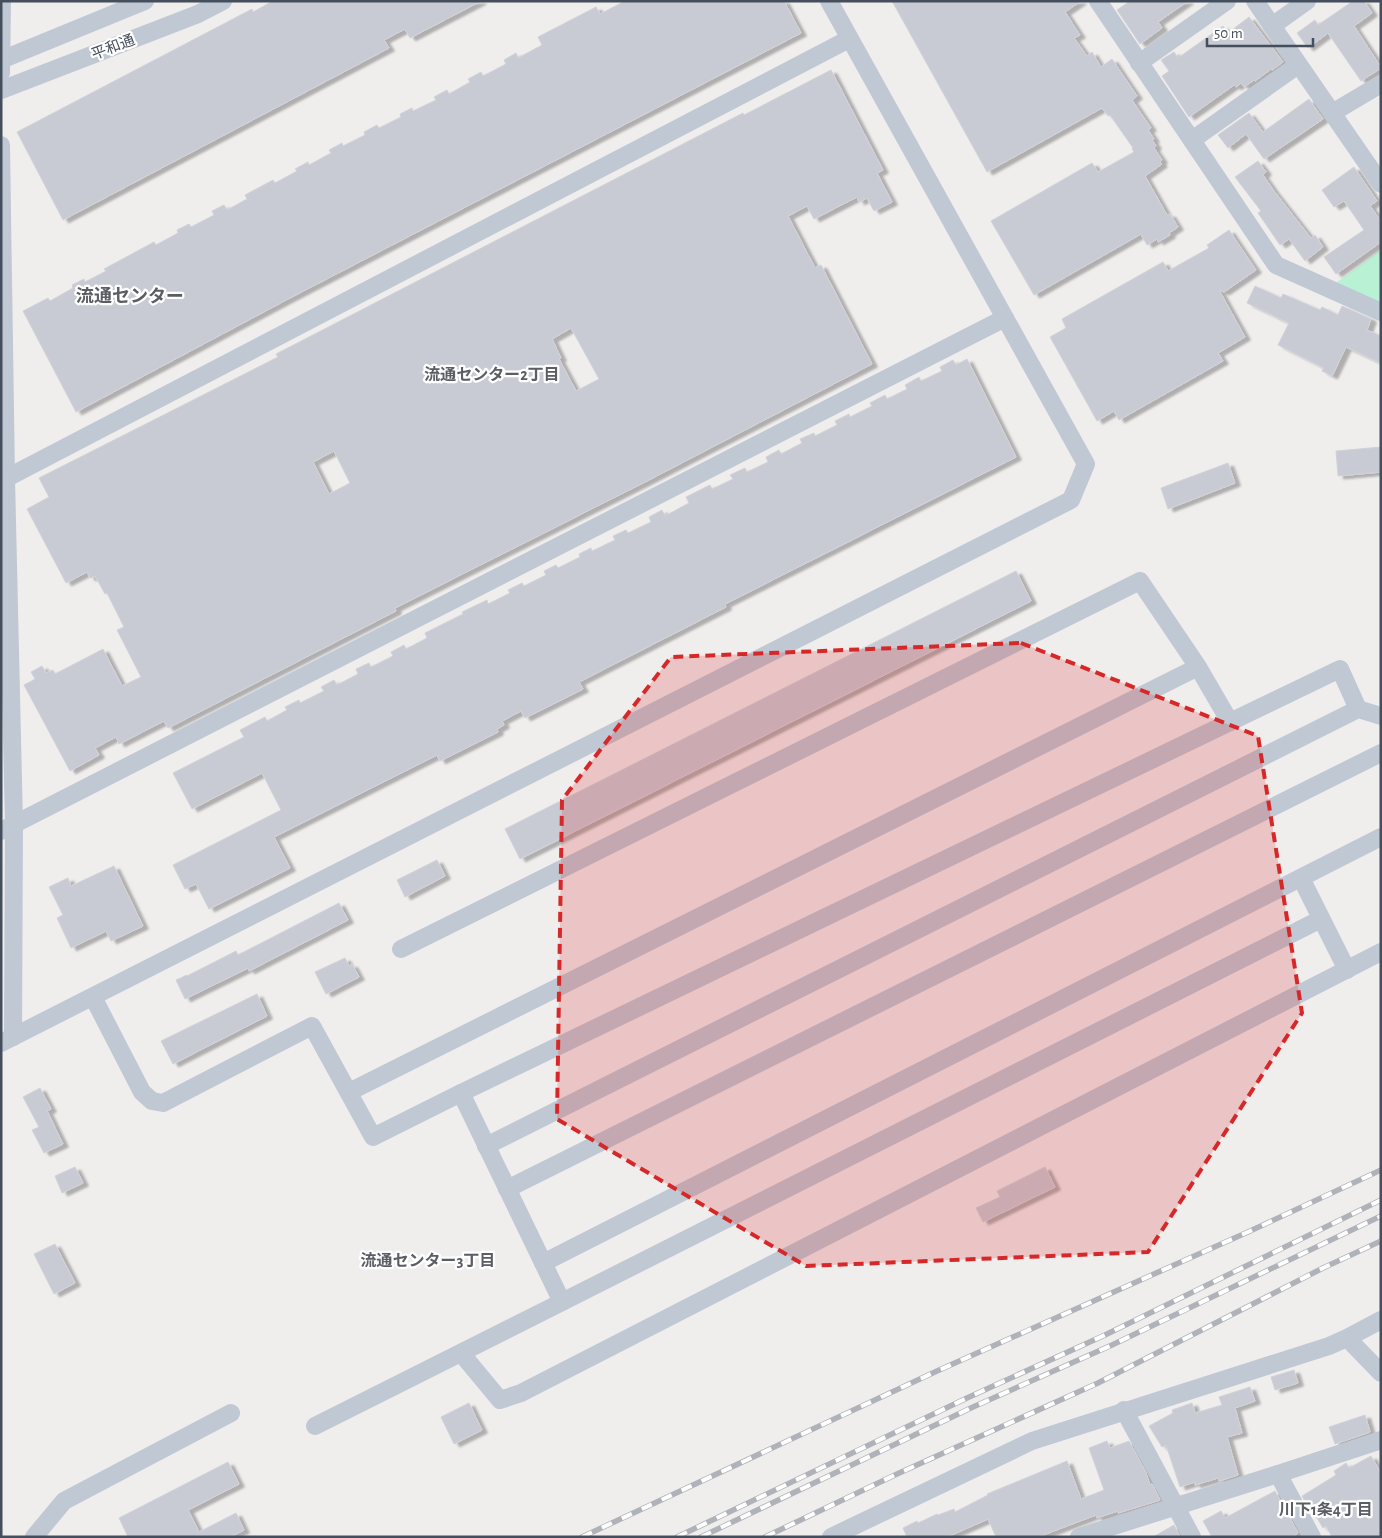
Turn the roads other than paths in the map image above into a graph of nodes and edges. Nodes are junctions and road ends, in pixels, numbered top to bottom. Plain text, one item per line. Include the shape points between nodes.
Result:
1 (2, 1) edge
2 (145, 1) edge
3 (223, 1) edge
4 (829, 1) edge
5 (1098, 1) edge
6 (1227, 1) edge
7 (1255, 1) edge
8 (1307, 1) edge
9 (1272, 26) junction
10 (849, 39) junction
11 (1139, 63) junction
12 (2, 64) edge
13 (1298, 65) junction
14 (1381, 84) edge
15 (1, 90) edge
16 (1332, 113) junction
17 (1192, 140) junction
18 (1, 145) edge
19 (1379, 178) edge
20 (3, 302) edge
21 (1381, 312) edge
22 (1005, 318) junction
23 (4, 479) edge
24 (1198, 668) junction
25 (1358, 709) junction
26 (1381, 716) edge
27 (1230, 722) junction
28 (1381, 754) edge
29 (8, 827) edge
30 (1381, 837) edge
31 (1301, 878) junction
32 (1322, 919) junction
33 (401, 949) dead end
34 (1381, 952) edge
35 (1347, 970) junction
36 (93, 997) junction
37 (7, 1040) edge
38 (349, 1092) junction
39 (461, 1093) junction
40 (486, 1146) junction
41 (507, 1189) junction
42 (543, 1263) junction
43 (562, 1302) junction
44 (1381, 1320) edge
45 (1347, 1338) junction
46 (461, 1353) junction
47 (1381, 1373) edge
48 (1124, 1410) junction
49 (231, 1413) dead end
50 (315, 1426) dead end
51 (1379, 1445) edge
52 (1278, 1474) junction
53 (1175, 1506) junction
54 (836, 1536) edge
55 (34, 1537) edge
56 (1080, 1537) edge
57 (1192, 1537) edge
58 (1312, 1537) edge

1 - 12 street
2 - 12 street, 平和通
3 - 15 street, 平和通 via 198,14
4 - 10 street
5 - 11 street
6 - 11 street
7 - 9 street
8 - 9 street
9 - 13 street
10 - 22 street
10 - 23 street
11 - 17 street
13 - 16 street
13 - 17 street
14 - 16 street
16 - 19 street
17 - 21 street via 1276,265
18 - 20 street
20 - 23 street
22 - 29 street
22 - 36 street via 1086,464 1071,500
23 - 29 street
24 - 27 street
24 - 33 street via 1140,581
24 - 38 street
25 - 26 street
25 - 27 street via 1340,669
25 - 40 street
27 - 39 street
28 - 41 street
29 - 37 street
30 - 31 street
31 - 32 street
31 - 42 street
32 - 35 street
32 - 43 street
34 - 35 street
35 - 46 street via 521,1393 500,1400
36 - 37 street
36 - 38 street via 142,1092 152,1100 163,1103 312,1026
38 - 39 street via 373,1137
39 - 40 street
40 - 41 street
41 - 42 street
42 - 43 street
43 - 46 street
44 - 45 street
45 - 47 street
45 - 48 street
46 - 50 street
48 - 53 street
48 - 54 street via 1032,1441
49 - 55 street via 64,1501
51 - 52 street
52 - 53 street
52 - 58 street
53 - 56 street
53 - 57 street

